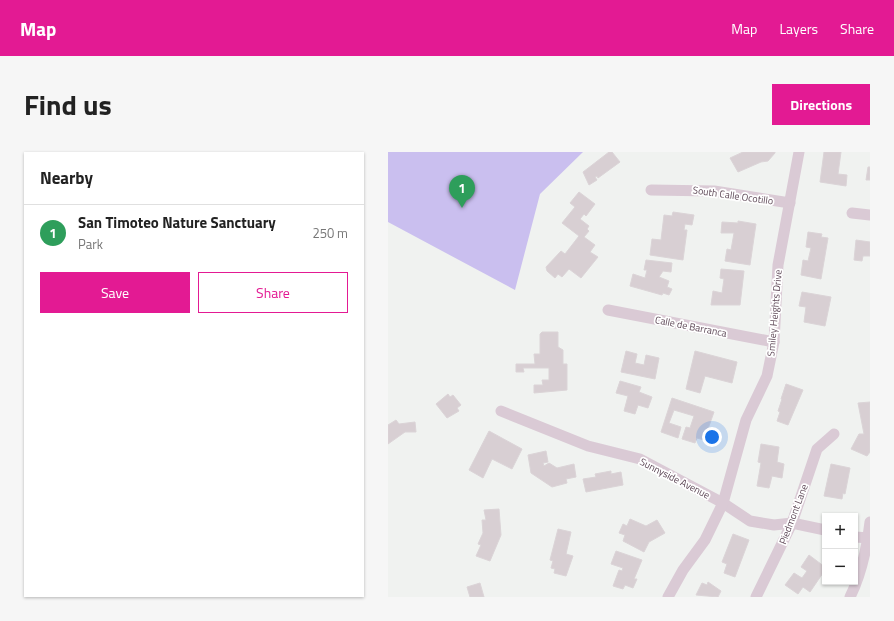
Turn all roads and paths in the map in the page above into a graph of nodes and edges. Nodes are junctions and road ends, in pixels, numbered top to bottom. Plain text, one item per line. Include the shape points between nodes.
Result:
1 (799, 152) edge
2 (651, 190) dead end
3 (790, 203) junction
4 (852, 212) dead end
5 (870, 215) edge
6 (608, 310) dead end
7 (774, 342) junction
8 (501, 411) dead end
9 (834, 434) dead end
10 (723, 504) junction
11 (870, 522) edge
12 (792, 523) junction
13 (822, 529) edge
14 (858, 537) edge
15 (869, 538) edge
16 (668, 597) edge
17 (756, 597) edge
18 (850, 597) edge

1 - 3 street, Smiley Heights Drive
2 - 3 street, South Calle Ocotillo via 714,191
3 - 7 street, Smiley Heights Drive via 778,264
4 - 5 street
6 - 7 street, Calle de Barranca
7 - 10 street, Smiley Heights Drive via 767,376 746,420
8 - 10 street, Sunnyside Avenue via 588,446 640,459
9 - 12 street, Piedmont Lane via 817,449
10 - 12 street, Sunnyside Avenue via 750,521 774,525
10 - 16 street, Smiley Heights Drive
11 - 15 street
12 - 13 street, Sunnyside Avenue
12 - 17 street, Piedmont Lane
14 - 15 street
15 - 18 street via 855,588

